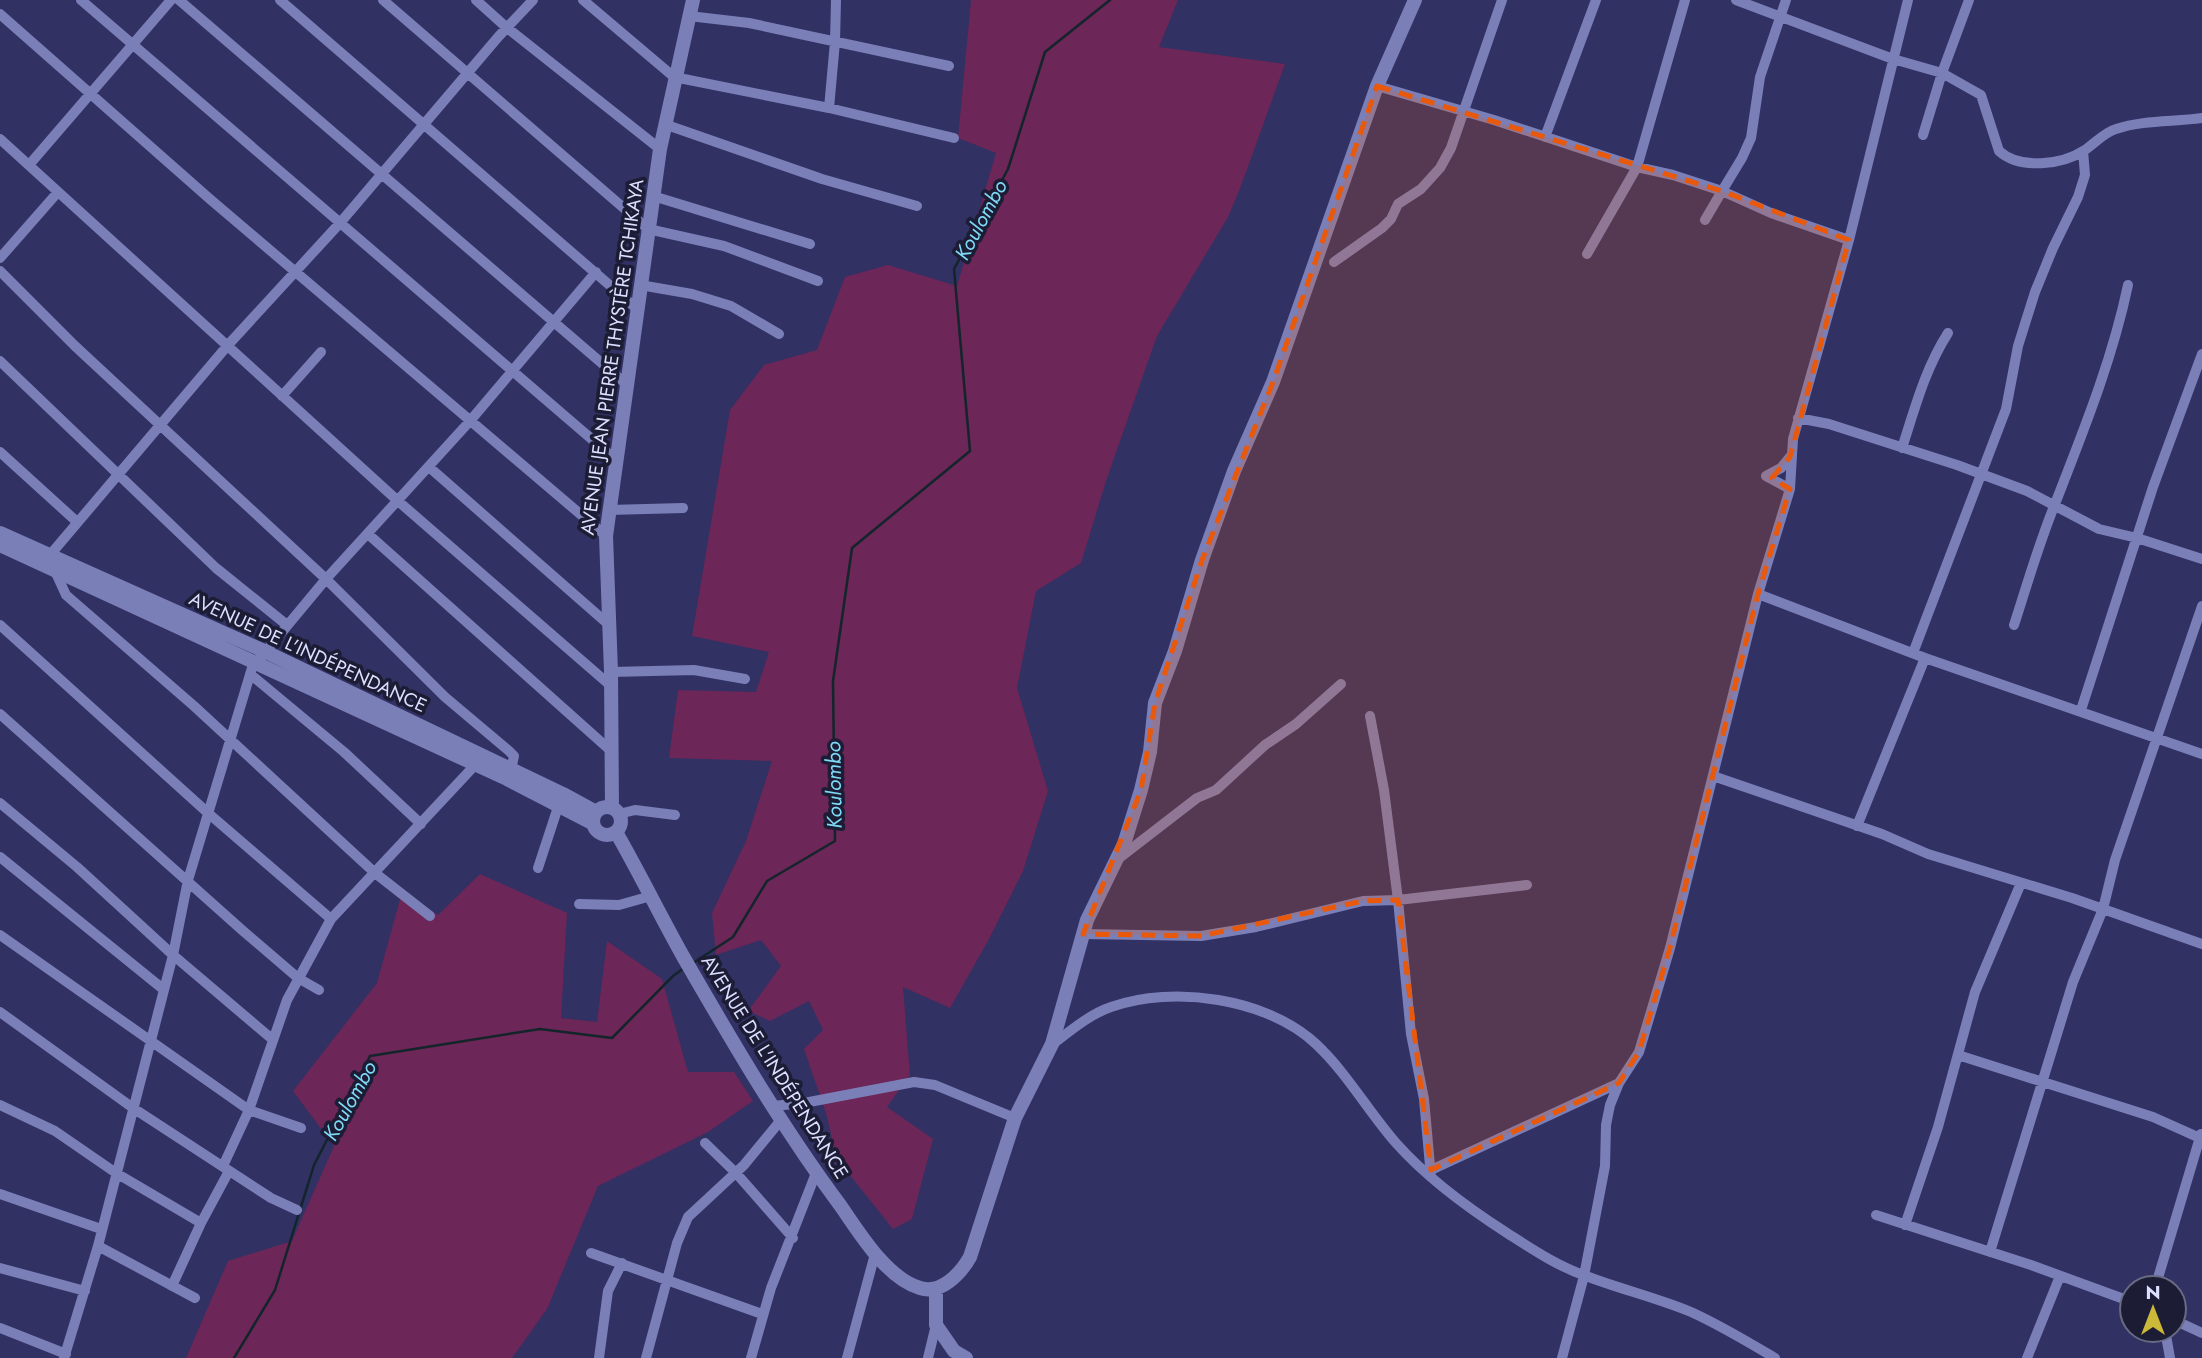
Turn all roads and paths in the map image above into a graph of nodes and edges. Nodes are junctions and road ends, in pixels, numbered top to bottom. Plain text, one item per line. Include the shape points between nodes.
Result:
1 (81, 0) edge
2 (171, 0) edge
3 (179, 0) edge
4 (280, 0) edge
5 (383, 0) edge
6 (477, 0) edge
7 (533, 0) edge
8 (583, 0) edge
9 (693, 0) edge
10 (836, 0) edge
11 (1415, 0) edge
12 (1502, 0) edge
13 (1596, 0) edge
14 (1685, 0) edge
15 (1735, 0) edge
16 (1786, 0) edge
17 (1908, 0) edge
18 (1969, 0) edge
19 (0, 14) edge
20 (689, 16) junction
21 (1781, 17) junction
22 (506, 27) junction
23 (835, 42) junction
24 (133, 46) junction
25 (1893, 59) junction
26 (949, 66) dead end
27 (467, 73) junction
28 (1942, 73) junction
29 (674, 77) junction
30 (1377, 86) junction
31 (91, 94) junction
32 (2202, 106) edge
33 (829, 108) junction
34 (1464, 113) junction
35 (2200, 118) edge
36 (664, 124) junction
37 (423, 125) junction
38 (1923, 135) dead end
39 (1545, 137) junction
40 (954, 138) dead end
41 (0, 139) edge
42 (660, 149) junction
43 (2083, 151) junction
44 (29, 165) junction
45 (1637, 167) junction
46 (381, 175) junction
47 (1722, 191) junction
48 (58, 192) junction
49 (653, 196) junction
50 (917, 206) dead end
51 (1706, 220) dead end
52 (340, 223) junction
53 (648, 229) junction
54 (1849, 240) junction
55 (810, 244) dead end
56 (1587, 254) dead end
57 (0, 258) edge
58 (1334, 262) dead end
59 (0, 271) edge
60 (295, 272) junction
61 (596, 272) junction
62 (818, 281) dead end
63 (640, 285) junction
64 (2128, 285) dead end
65 (636, 307) junction
66 (553, 321) junction
67 (1948, 333) dead end
68 (779, 334) dead end
69 (228, 345) junction
70 (321, 352) dead end
71 (2201, 359) edge
72 (0, 361) edge
73 (512, 372) junction
74 (626, 384) junction
75 (282, 396) junction
76 (1798, 418) junction
77 (470, 421) junction
78 (159, 424) junction
79 (1902, 448) junction
80 (0, 452) edge
81 (1790, 457) junction
82 (616, 460) junction
83 (429, 467) junction
84 (118, 472) junction
85 (1979, 474) junction
86 (1790, 489) junction
87 (398, 501) junction
88 (2054, 506) junction
89 (683, 508) dead end
90 (609, 510) junction
91 (76, 521) junction
92 (0, 533) edge
93 (368, 534) junction
94 (606, 536) junction
95 (2137, 538) junction
96 (0, 545) edge
97 (50, 555) junction
98 (2202, 559) edge
99 (55, 571) junction
100 (326, 579) junction
101 (1758, 593) junction
102 (2202, 606) edge
103 (0, 625) edge
104 (287, 625) junction
105 (608, 625) junction
106 (2014, 625) dead end
107 (1913, 653) junction
108 (1924, 658) junction
109 (256, 662) junction
110 (611, 679) junction
111 (745, 679) dead end
112 (1340, 684) dead end
113 (2081, 710) junction
114 (0, 714) edge
115 (1370, 716) dead end
116 (2157, 738) junction
117 (229, 739) junction
118 (610, 750) junction
119 (2202, 754) edge
120 (476, 764) junction
121 (512, 770) junction
122 (1713, 776) junction
123 (0, 803) edge
124 (559, 804) junction
125 (615, 811) junction
126 (208, 813) junction
127 (675, 815) dead end
128 (594, 817) junction
129 (421, 824) junction
130 (1857, 826) junction
131 (616, 832) junction
132 (0, 857) edge
133 (1115, 862) junction
134 (538, 868) dead end
135 (374, 873) junction
136 (188, 880) junction
137 (2021, 883) junction
138 (1527, 885) dead end
139 (651, 896) junction
140 (1398, 900) junction
141 (579, 904) dead end
142 (2103, 909) junction
143 (430, 916) dead end
144 (331, 919) junction
145 (1083, 934) junction
146 (0, 935) edge
147 (2202, 944) edge
148 (173, 955) junction
149 (298, 978) junction
150 (163, 989) junction
151 (319, 990) dead end
152 (0, 1012) edge
153 (272, 1039) junction
154 (150, 1040) junction
155 (1052, 1044) junction
156 (1958, 1055) junction
157 (2043, 1082) junction
158 (1619, 1083) junction
159 (0, 1105) edge
160 (773, 1106) junction
161 (133, 1108) junction
162 (249, 1110) junction
163 (1015, 1118) junction
164 (781, 1119) junction
165 (301, 1128) dead end
166 (2201, 1137) edge
167 (705, 1143) dead end
168 (226, 1168) junction
169 (736, 1172) junction
170 (116, 1173) junction
171 (816, 1173) junction
172 (1431, 1174) junction
173 (0, 1194) edge
174 (297, 1210) dead end
175 (1875, 1215) dead end
176 (201, 1223) junction
177 (1905, 1225) junction
178 (101, 1229) junction
179 (793, 1238) junction
180 (98, 1246) junction
181 (1990, 1252) junction
182 (591, 1253) dead end
183 (875, 1254) junction
184 (622, 1263) junction
185 (0, 1268) edge
186 (2159, 1274) edge
187 (1584, 1276) junction
188 (2060, 1276) junction
189 (667, 1279) junction
190 (172, 1286) junction
191 (936, 1288) junction
192 (85, 1291) junction
193 (2118, 1297) edge
194 (195, 1298) dead end
195 (762, 1314) junction
196 (936, 1325) junction
197 (0, 1328) edge
198 (65, 1356) edge
199 (599, 1358) edge
200 (646, 1358) edge
201 (751, 1358) edge
202 (847, 1358) edge
203 (928, 1358) edge
204 (965, 1358) edge
205 (1562, 1358) edge
206 (1775, 1358) edge
207 (2027, 1358) edge

1 - 24 street
2 - 24 street
3 - 46 street
4 - 37 street
5 - 27 street
6 - 22 street
7 - 22 street
8 - 29 street
9 - 20 street, AVENUE JEAN PIERRE THYSTÈRE TCHIKAYA
10 - 23 street
11 - 30 street
12 - 34 street
13 - 39 street
14 - 45 street
15 - 21 street
16 - 21 street
17 - 25 street
18 - 28 street
19 - 31 street
20 - 23 street via 749,23
20 - 29 street, AVENUE JEAN PIERRE THYSTÈRE TCHIKAYA
21 - 25 street
21 - 47 street via 1760,77 1751,138
22 - 27 street
22 - 42 street
23 - 26 street
23 - 33 street
24 - 31 street
24 - 52 street
25 - 28 street
25 - 54 street
27 - 37 street
27 - 53 street
28 - 38 street
28 - 43 street via 1981,95 1998,151 2005,157 2046,162
29 - 33 street
29 - 36 street, AVENUE JEAN PIERRE THYSTÈRE TCHIKAYA
30 - 34 street
30 - 133 street via 1273,382 1202,561 1155,703 1141,790
31 - 44 street
31 - 60 street
32 - 35 street
33 - 40 street
34 - 39 street
34 - 58 street via 1440,168 1398,205 1382,228
35 - 43 street via 2112,130
36 - 42 street, AVENUE JEAN PIERRE THYSTÈRE TCHIKAYA
36 - 50 street via 822,179
37 - 46 street
37 - 61 street
39 - 45 street
41 - 44 street
42 - 49 street, AVENUE JEAN PIERRE THYSTÈRE TCHIKAYA
43 - 85 street via 2084,175 2078,197 2035,292 2018,346 2006,409
44 - 48 street
45 - 47 street
45 - 56 street
46 - 52 street
46 - 66 street
47 - 51 street
47 - 54 street
48 - 57 street
48 - 69 street
49 - 53 street, AVENUE JEAN PIERRE THYSTÈRE TCHIKAYA
49 - 55 street
52 - 60 street
52 - 73 street
53 - 62 street via 724,246
53 - 63 street, AVENUE JEAN PIERRE THYSTÈRE TCHIKAYA
54 - 76 street
59 - 78 street
60 - 69 street
60 - 77 street
61 - 65 street
61 - 66 street
63 - 65 street, AVENUE JEAN PIERRE THYSTÈRE TCHIKAYA
63 - 68 street via 731,306
64 - 88 street via 2090,416
65 - 74 street, AVENUE JEAN PIERRE THYSTÈRE TCHIKAYA
66 - 73 street
66 - 74 street
67 - 79 street via 1933,356
69 - 75 street
69 - 78 street
70 - 75 street
71 - 95 street
72 - 84 street
73 - 77 street
73 - 82 street
74 - 82 street, AVENUE JEAN PIERRE THYSTÈRE TCHIKAYA
75 - 87 street
76 - 79 street
76 - 81 street
77 - 83 street
77 - 94 street
78 - 84 street
78 - 100 street
79 - 85 street
80 - 91 street
81 - 86 street
81 - 86 street via 1766,476
82 - 90 street, AVENUE JEAN PIERRE THYSTÈRE TCHIKAYA
83 - 87 street
83 - 105 street
84 - 91 street
84 - 104 street via 216,568
85 - 88 street
85 - 107 street
86 - 101 street
87 - 93 street
87 - 110 street
88 - 95 street via 2099,529
88 - 106 street
89 - 90 street
90 - 94 street, AVENUE JEAN PIERRE THYSTÈRE TCHIKAYA
91 - 97 street
92 - 97 street, AVENUE DE L'INDÉPENDANCE
93 - 100 street
93 - 118 street
94 - 105 street, AVENUE JEAN PIERRE THYSTÈRE TCHIKAYA
95 - 98 street
95 - 113 street
96 - 99 street, AVENUE DE L'INDÉPENDANCE
97 - 109 street, AVENUE DE L'INDÉPENDANCE
99 - 109 street, AVENUE DE L'INDÉPENDANCE
99 - 117 street via 66,595
100 - 104 street
100 - 121 street via 445,698 514,756
101 - 107 street
101 - 122 street
102 - 116 street
103 - 126 street
104 - 109 street
105 - 110 street, AVENUE JEAN PIERRE THYSTÈRE TCHIKAYA
107 - 108 street
108 - 113 street
108 - 130 street
109 - 117 street
109 - 120 street, AVENUE DE L'INDÉPENDANCE
109 - 121 street, AVENUE DE L'INDÉPENDANCE
109 - 129 street
110 - 111 street via 694,670
110 - 118 street, AVENUE JEAN PIERRE THYSTÈRE TCHIKAYA
112 - 133 street via 1216,790 1197,798
113 - 116 street
114 - 136 street
115 - 140 street
116 - 119 street
116 - 142 street
117 - 126 street
117 - 135 street
118 - 125 street, AVENUE JEAN PIERRE THYSTÈRE TCHIKAYA
120 - 124 street, AVENUE DE L'INDÉPENDANCE
120 - 129 street
121 - 128 street, AVENUE DE L'INDÉPENDANCE
122 - 130 street
122 - 158 street via 1646,1034
123 - 148 street
124 - 128 street, AVENUE DE L'INDÉPENDANCE
124 - 134 street
125 - 127 street
125 - 128 street via 601,808
125 - 131 street via 621,824
126 - 136 street
126 - 144 street
128 - 131 street via 595,830 601,835
129 - 135 street
130 - 137 street
131 - 139 street, AVENUE DE L'INDÉPENDANCE
132 - 150 street
133 - 145 street
135 - 143 street
135 - 144 street
136 - 148 street
136 - 149 street
137 - 142 street
137 - 156 street via 1975,992
138 - 140 street
139 - 141 street via 619,905
139 - 160 street, AVENUE DE L'INDÉPENDANCE
140 - 145 street via 1363,901 1200,936
140 - 172 street
142 - 147 street
142 - 157 street via 2077,970
144 - 149 street
145 - 155 street
146 - 154 street
148 - 150 street
148 - 153 street
149 - 151 street
149 - 153 street
150 - 154 street
152 - 161 street
153 - 162 street
154 - 161 street
154 - 162 street
155 - 163 street
155 - 172 street via 1109,1007 1144,998 1185,995 1250,1009 1286,1022 1315,1043 1397,1144
156 - 157 street
156 - 177 street
157 - 166 street
157 - 181 street
158 - 172 street
158 - 187 street via 1606,1125 1605,1166
159 - 170 street via 55,1131
160 - 163 street via 914,1082 935,1085
160 - 164 street, AVENUE DE L'INDÉPENDANCE
161 - 168 street
161 - 170 street
162 - 165 street
162 - 168 street
163 - 191 street via 970,1257 960,1273
164 - 169 street
164 - 171 street, AVENUE DE L'INDÉPENDANCE
166 - 186 street
167 - 169 street
168 - 174 street
168 - 176 street
169 - 179 street
169 - 189 street via 688,1217
170 - 176 street
170 - 178 street
171 - 179 street
171 - 183 street, AVENUE DE L'INDÉPENDANCE
172 - 187 street via 1504,1232
173 - 178 street
175 - 177 street
176 - 190 street
177 - 181 street
178 - 180 street
179 - 195 street
180 - 190 street
180 - 192 street
181 - 188 street
182 - 184 street
183 - 191 street, AVENUE DE L'INDÉPENDANCE via 921,1289
183 - 202 street
184 - 189 street
184 - 199 street via 608,1291
185 - 192 street
187 - 205 street
187 - 206 street via 1693,1313
188 - 193 street
188 - 207 street
189 - 195 street
189 - 200 street
190 - 194 street
191 - 196 street
192 - 198 street
195 - 201 street
196 - 203 street
196 - 204 street via 954,1351
197 - 198 street

